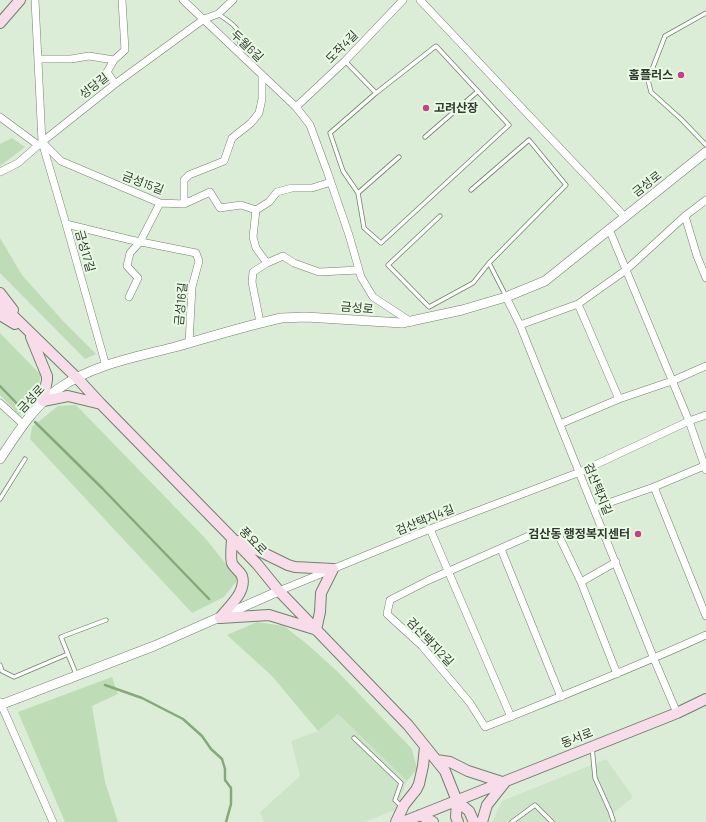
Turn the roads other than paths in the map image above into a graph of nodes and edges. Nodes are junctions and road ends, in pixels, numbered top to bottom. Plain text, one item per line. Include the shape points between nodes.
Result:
1 (20, 0) edge
2 (35, 0) edge
3 (122, 0) edge
4 (183, 0) edge
5 (403, 0) edge
6 (420, 0) edge
7 (230, 1) edge
8 (706, 13) edge
9 (218, 14) junction
10 (204, 19) junction
11 (0, 23) edge
12 (241, 56) junction
13 (38, 58) junction
14 (114, 60) junction
15 (344, 61) junction
16 (262, 75) junction
17 (115, 84) junction
18 (477, 92) junction
19 (376, 93) junction
20 (296, 107) junction
21 (0, 117) edge
22 (425, 136) dead end
23 (40, 144) junction
24 (706, 145) edge
25 (706, 152) edge
26 (398, 157) dead end
27 (0, 172) edge
28 (331, 182) junction
29 (471, 190) dead end
30 (358, 193) junction
31 (706, 200) edge
32 (160, 204) junction
33 (184, 204) junction
34 (256, 210) junction
35 (440, 216) dead end
36 (685, 216) junction
37 (625, 217) junction
38 (66, 224) junction
39 (609, 229) junction
40 (140, 242) junction
41 (267, 263) junction
42 (488, 263) junction
43 (359, 270) junction
44 (626, 270) junction
45 (706, 278) edge
46 (0, 293) edge
47 (506, 297) junction
48 (129, 298) dead end
49 (0, 303) edge
50 (578, 304) junction
51 (0, 315) edge
52 (260, 322) junction
53 (411, 322) junction
54 (520, 325) junction
55 (29, 332) junction
56 (189, 342) junction
57 (106, 366) junction
58 (706, 366) edge
59 (77, 378) junction
60 (672, 381) junction
61 (619, 399) junction
62 (44, 401) junction
63 (0, 404) edge
64 (101, 404) junction
65 (706, 415) edge
66 (689, 422) junction
67 (560, 424) junction
68 (24, 425) junction
69 (25, 459) dead end
70 (0, 460) edge
71 (705, 468) edge
72 (580, 472) junction
73 (654, 487) junction
74 (0, 499) edge
75 (594, 508) junction
76 (430, 529) junction
77 (232, 538) junction
78 (501, 548) junction
79 (616, 562) junction
80 (333, 569) junction
81 (448, 573) junction
82 (580, 582) junction
83 (279, 591) junction
84 (706, 616) edge
85 (220, 618) junction
86 (106, 620) dead end
87 (316, 630) junction
88 (706, 635) edge
89 (68, 654) junction
90 (654, 659) junction
91 (0, 665) edge
92 (617, 674) junction
93 (76, 676) junction
94 (562, 697) junction
95 (706, 699) edge
96 (0, 704) edge
97 (678, 713) junction
98 (511, 717) junction
99 (354, 738) dead end
100 (592, 746) junction
101 (425, 747) junction
102 (436, 760) junction
103 (504, 781) junction
104 (457, 801) junction
105 (403, 808) junction
106 (420, 815) junction
107 (613, 820) dead end
108 (53, 822) edge
109 (396, 822) edge
110 (403, 822) edge
111 (433, 822) edge
112 (458, 822) edge
113 (474, 822) edge
114 (482, 822) edge
115 (512, 822) edge
116 (552, 822) edge

1 - 11 main road
2 - 13 street, 금성17길
3 - 14 street via 125,50
4 - 10 street, 두월6길
5 - 15 street, 도작4길
6 - 37 street
7 - 9 street
8 - 24 lane via 665,36 648,80 651,92
9 - 10 street, 성당길
9 - 12 lane via 235,25 240,36
10 - 12 street, 두월6길
10 - 17 street, 성당길
12 - 16 street, 두월6길
13 - 14 street via 71,59 88,56
13 - 23 street, 금성17길
14 - 17 street via 107,72
15 - 19 lane
15 - 20 street, 도작4길
16 - 20 street, 두월6길
16 - 33 street via 259,113 232,138 224,161 189,175 184,180
17 - 23 street, 성당길
18 - 19 lane via 436,46
18 - 22 lane
18 - 30 lane via 509,125 381,243 364,228
19 - 30 lane via 330,133 343,171
20 - 28 street, 두월6길 via 310,126
21 - 23 street, 금성15길
23 - 27 street, 성당길 via 18,163
23 - 32 street, 금성15길 via 61,162
23 - 38 street, 금성17길
25 - 37 street, 금성로
26 - 30 lane
28 - 34 street via 312,188 292,188 277,192 269,202
28 - 43 street, 두월6길
29 - 42 lane via 529,140 566,185
31 - 36 street
32 - 33 street, 금성15길
32 - 40 street
33 - 34 street, 금성15길 via 210,192 220,208 241,205
34 - 41 street via 253,237 256,248
35 - 42 lane via 388,265 429,308 473,283
36 - 44 street
36 - 45 street
37 - 39 street, 금성로
38 - 40 street, 금성16길
38 - 57 street, 금성17길
39 - 44 street
39 - 47 street, 금성로 via 545,281
40 - 48 street via 130,253 127,266 138,278
40 - 56 street, 금성16길 via 196,253 199,261 192,287
41 - 43 street via 283,256 294,263 320,272
41 - 52 street via 253,272 252,282
42 - 47 lane
43 - 53 street, 두월6길 via 373,297
44 - 50 street
44 - 60 street
46 - 55 main road
47 - 53 street, 금성로
47 - 54 street, 검산택지길
49 - 55 main road, 풍요로
50 - 54 street
50 - 61 street
51 - 55 main road
52 - 53 street, 금성로 via 306,317
52 - 56 street, 금성로
54 - 67 street, 검산택지길
55 - 59 main road, 풍요로
55 - 62 main road via 48,380
56 - 57 street, 금성로
57 - 59 street, 금성로
58 - 60 street
59 - 62 street, 금성로
59 - 64 main road, 풍요로
60 - 61 street
60 - 66 street
61 - 67 street
62 - 64 main road via 68,396
62 - 68 street, 금성로
63 - 68 street
64 - 77 main road, 풍요로
65 - 66 street, 검산택지4길
66 - 71 street
66 - 72 street, 검산택지4길
67 - 72 street, 검산택지길
68 - 70 street, 금성로
69 - 74 lane
71 - 73 street
72 - 75 street, 검산택지길
72 - 76 street, 검산택지4길
73 - 75 street
73 - 84 street
75 - 79 street, 검산택지길
76 - 80 street, 검산택지4길
76 - 81 street
77 - 80 main road via 288,565
77 - 83 main road, 풍요로
77 - 85 main road via 232,563 241,573 243,587
78 - 81 street, 검산택지2길
78 - 82 street, 검산택지2길 via 540,531 557,532
78 - 94 street
79 - 82 street
79 - 90 street, 검산택지길
80 - 83 street, 검산택지4길
80 - 87 main road via 321,593
81 - 98 street
81 - 98 street, 검산택지2길 via 390,600 387,614 422,646 470,703 485,727
82 - 92 street, 검산택지2길
83 - 85 street
83 - 87 main road, 풍요로
85 - 87 main road via 268,615
85 - 93 street
86 - 89 lane via 61,637
87 - 101 main road, 풍요로 via 408,725
88 - 90 street, 검산택지2길
89 - 91 lane via 14,676 2,671
89 - 93 lane
90 - 92 street, 검산택지2길
90 - 97 street, 검산택지길
92 - 94 street, 검산택지2길
93 - 96 street
94 - 98 street, 검산택지2길
95 - 97 main road, 동서로
96 - 108 street
97 - 100 main road, 동서로
99 - 105 lane via 401,783 395,800
100 - 103 main road, 동서로
100 - 107 lane via 595,778
101 - 102 main road, 풍요로
101 - 105 main road via 424,766 419,784
102 - 103 main road via 450,762 468,771
102 - 104 main road, 풍요로 via 445,771
103 - 104 main road, 동서로
103 - 114 main road via 487,806
104 - 106 main road, 동서로
104 - 112 main road
104 - 113 main road via 469,811
105 - 109 main road
106 - 110 main road, 동서로
106 - 111 main road
115 - 116 lane via 535,805

